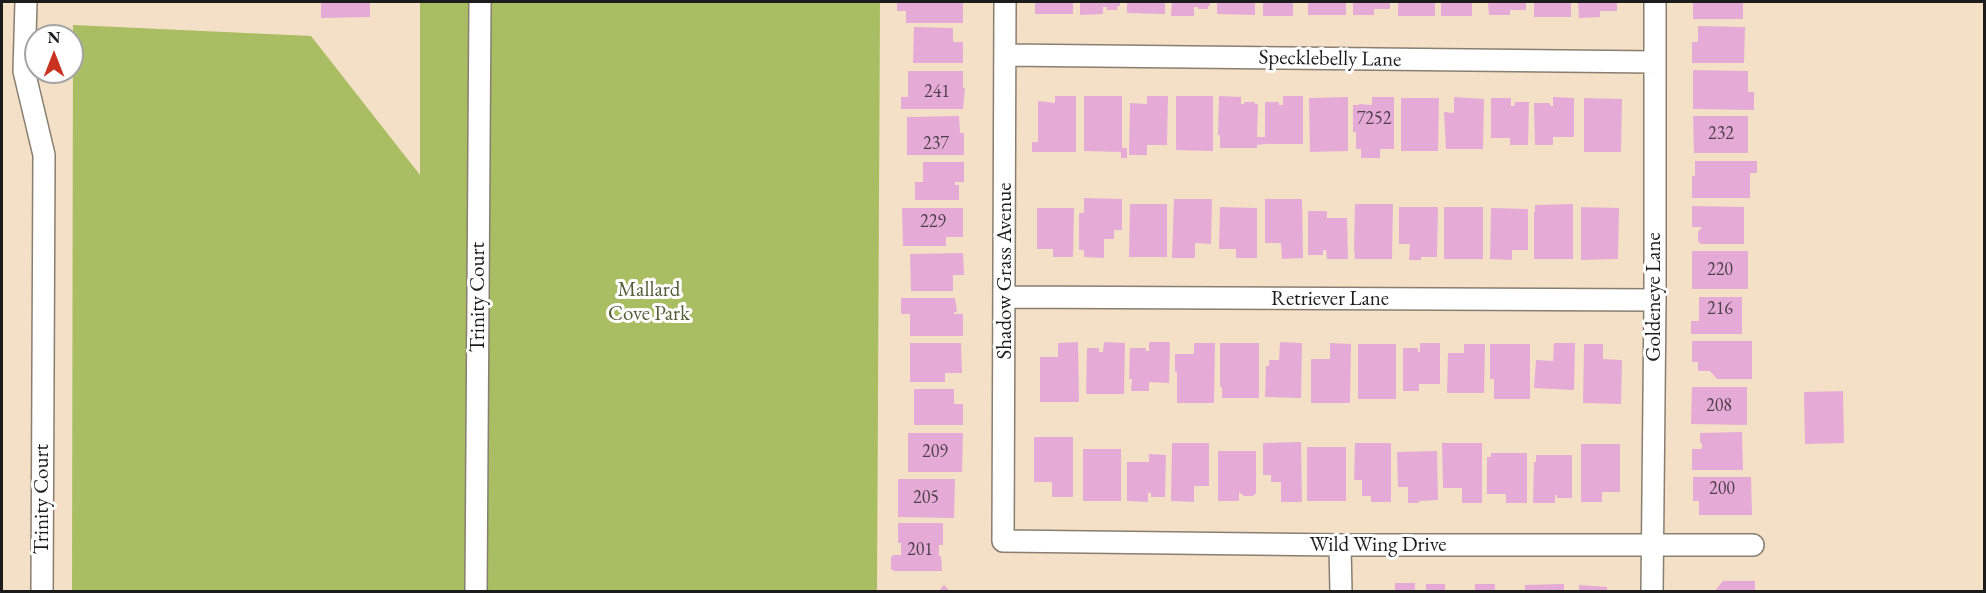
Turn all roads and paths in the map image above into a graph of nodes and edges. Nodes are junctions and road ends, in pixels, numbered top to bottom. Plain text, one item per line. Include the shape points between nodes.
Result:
1 (26, 2) edge
2 (480, 2) edge
3 (1005, 2) edge
4 (1655, 2) edge
5 (1005, 55) junction
6 (1654, 62) junction
7 (1006, 297) junction
8 (1655, 300) junction
9 (1003, 541) joint
10 (1340, 545) junction
11 (1652, 545) junction
12 (1753, 545) dead end
13 (42, 591) edge
14 (476, 591) edge
15 (1341, 591) edge
16 (1652, 591) edge

1 - 13 street, Trinity Court via 24,71 44,154
2 - 14 street, Trinity Court
3 - 5 street, Shadow Grass Avenue
4 - 6 street, Goldeneye Lane
5 - 6 street, Specklebelly Lane
5 - 7 street, Shadow Grass Avenue
6 - 8 street, Goldeneye Lane
7 - 8 street, Retriever Lane
7 - 9 street, Shadow Grass Avenue
8 - 11 street, Goldeneye Lane
9 - 10 street, Wild Wing Drive
10 - 11 street, Wild Wing Drive
10 - 15 street
11 - 12 street, Wild Wing Drive
11 - 16 street, Goldeneye Lane

